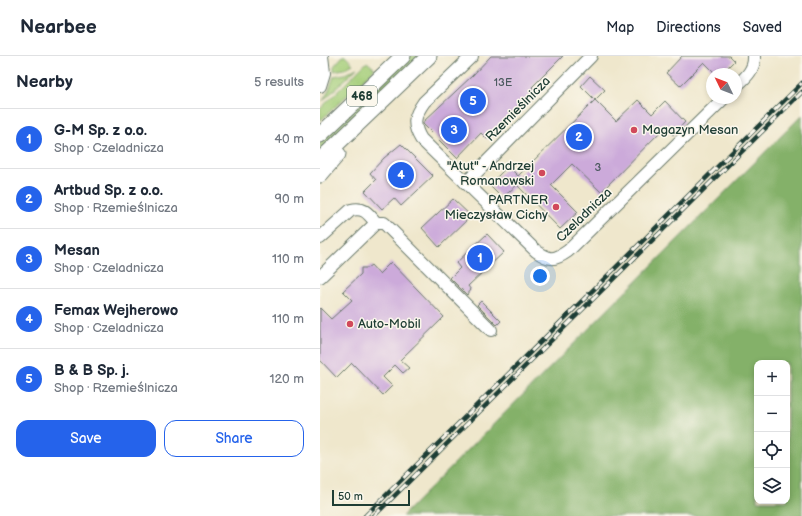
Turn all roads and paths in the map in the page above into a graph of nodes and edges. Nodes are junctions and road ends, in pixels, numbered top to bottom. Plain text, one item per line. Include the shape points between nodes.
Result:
1 (322, 56) edge
2 (403, 56) edge
3 (429, 56) edge
4 (472, 56) edge
5 (591, 56) edge
6 (754, 56) edge
7 (742, 80) edge
8 (320, 86) edge
9 (391, 93) junction
10 (718, 104) edge
11 (320, 135) edge
12 (320, 160) edge
13 (320, 175) edge
14 (466, 183) junction
15 (376, 223) junction
16 (320, 238) edge
17 (320, 277) edge
18 (491, 330) dead end

1 - 8 street via 324,73
2 - 11 main road, 468
3 - 9 main road, 468
4 - 14 street, Czeladnicza via 424,102 415,120 416,130 421,139
5 - 14 street, Rzemieślnicza
6 - 7 street via 753,67
9 - 12 main road, 468
9 - 13 main road
10 - 14 street, Czeladnicza via 568,251 556,258 552,259 536,251
15 - 16 street via 362,209 357,208 350,210
15 - 17 street
15 - 18 street via 384,223

